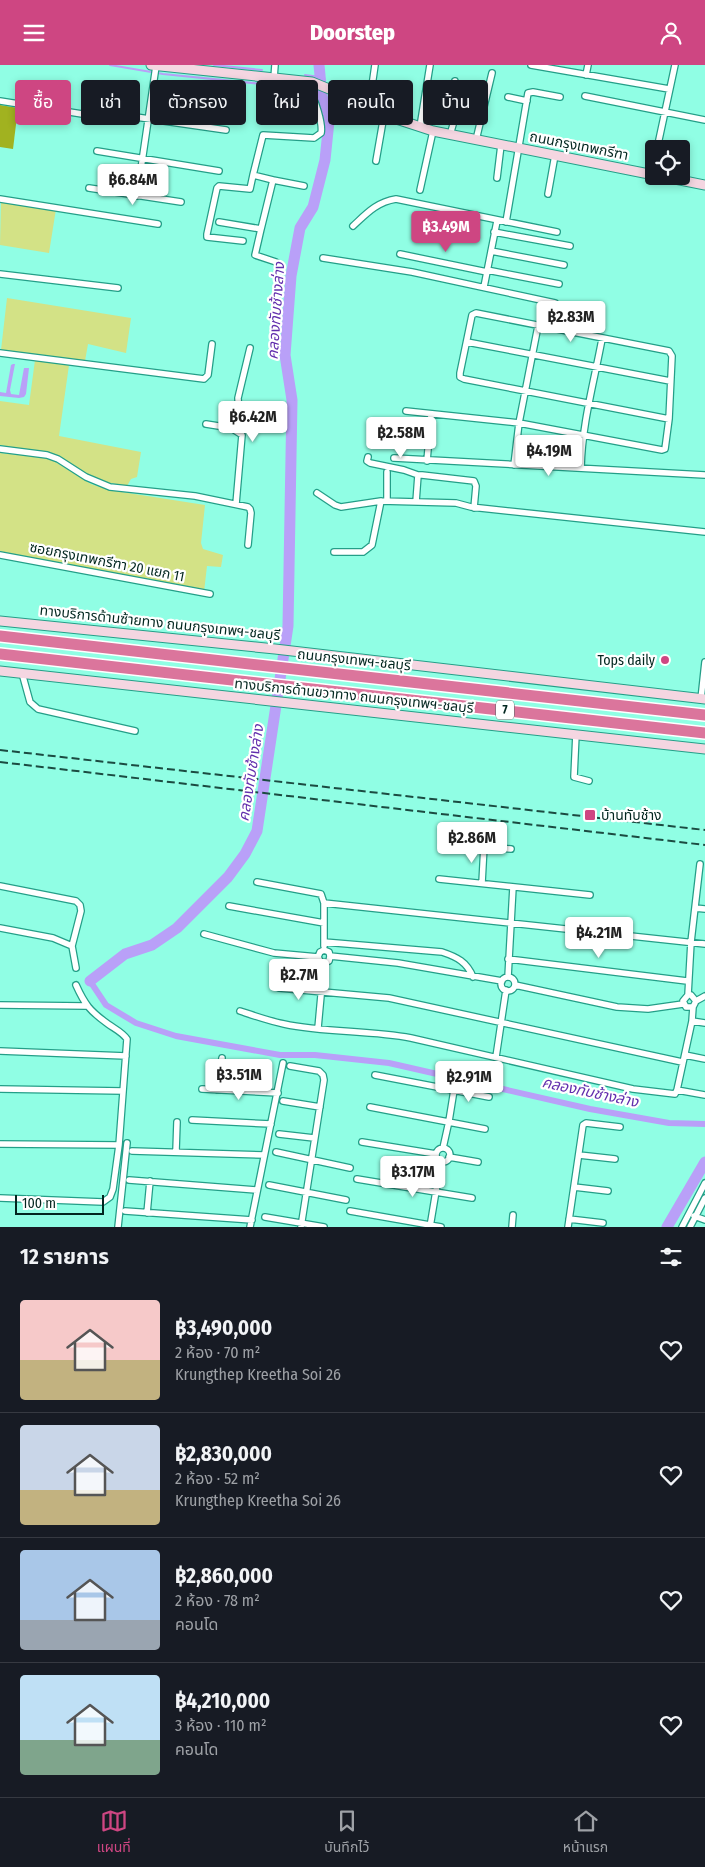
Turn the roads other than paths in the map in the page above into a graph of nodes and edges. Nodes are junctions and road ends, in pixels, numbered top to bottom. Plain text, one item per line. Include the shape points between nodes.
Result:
1 (275, 65) edge
2 (375, 65) edge
3 (430, 65) edge
4 (531, 65) edge
5 (588, 65) edge
6 (675, 65) edge
7 (154, 67) edge
8 (492, 73) dead end
9 (586, 75) junction
10 (274, 78) junction
11 (289, 79) junction
12 (372, 80) edge
13 (328, 89) edge
14 (669, 89) junction
15 (585, 96) dead end
16 (508, 97) dead end
17 (560, 97) dead end
18 (0, 101) edge
19 (527, 101) junction
20 (664, 112) junction
21 (81, 114) edge
22 (140, 118) edge
23 (148, 119) junction
24 (705, 120) edge
25 (382, 125) edge
26 (413, 125) edge
27 (453, 125) edge
28 (420, 127) junction
29 (226, 130) dead end
30 (434, 131) junction
31 (450, 135) junction
32 (476, 140) junction
33 (659, 140) edge
34 (501, 145) junction
35 (520, 149) junction
36 (97, 151) dead end
37 (555, 155) junction
38 (142, 158) junction
39 (376, 161) dead end
40 (219, 171) dead end
41 (645, 171) edge
42 (253, 175) junction
43 (497, 178) dead end
44 (273, 180) junction
45 (690, 181) edge
46 (705, 185) edge
47 (304, 186) dead end
48 (89, 188) dead end
49 (420, 190) dead end
50 (548, 194) dead end
51 (137, 196) junction
52 (0, 199) edge
53 (181, 202) dead end
54 (497, 221) junction
55 (219, 222) dead end
56 (506, 222) junction
57 (158, 224) dead end
58 (353, 226) dead end
59 (261, 229) junction
60 (494, 232) junction
61 (557, 232) dead end
62 (243, 241) dead end
63 (570, 246) dead end
64 (491, 251) junction
65 (400, 254) dead end
66 (324, 259) dead end
67 (276, 262) dead end
68 (564, 265) dead end
69 (487, 271) junction
70 (0, 274) edge
71 (559, 284) dead end
72 (484, 287) junction
73 (118, 288) dead end
74 (555, 303) dead end
75 (538, 326) junction
76 (602, 339) junction
77 (467, 342) junction
78 (212, 344) dead end
79 (250, 348) dead end
80 (0, 353) edge
81 (532, 356) junction
82 (596, 367) junction
83 (670, 381) junction
84 (525, 391) junction
85 (589, 403) junction
86 (406, 411) dead end
87 (431, 414) junction
88 (669, 419) junction
89 (519, 423) junction
90 (206, 424) dead end
91 (240, 432) junction
92 (584, 435) junction
93 (0, 449) edge
94 (368, 457) dead end
95 (394, 458) dead end
96 (427, 461) junction
97 (514, 465) junction
98 (582, 469) junction
99 (387, 471) dead end
100 (418, 475) junction
101 (705, 475) edge
102 (317, 493) dead end
103 (384, 501) junction
104 (416, 502) junction
105 (236, 504) junction
106 (474, 508) junction
107 (705, 532) edge
108 (248, 545) dead end
109 (334, 552) dead end
110 (0, 555) edge
111 (210, 594) dead end
112 (0, 621) edge
113 (0, 636) edge
114 (0, 654) edge
115 (705, 662) edge
116 (0, 671) edge
117 (22, 673) junction
118 (703, 699) edge
119 (705, 715) edge
120 (135, 731) dead end
121 (705, 733) edge
122 (576, 734) junction
123 (705, 749) edge
124 (589, 781) dead end
125 (441, 842) dead end
126 (484, 846) junction
127 (511, 849) dead end
128 (700, 864) dead end
129 (702, 873) edge
130 (439, 879) dead end
131 (256, 882) dead end
132 (482, 883) junction
133 (0, 886) edge
134 (513, 887) junction
135 (590, 895) dead end
136 (324, 903) junction
137 (229, 906) dead end
138 (695, 908) junction
139 (705, 909) edge
140 (511, 922) junction
141 (324, 923) junction
142 (0, 927) edge
143 (204, 934) dead end
144 (324, 942) junction
145 (691, 942) junction
146 (705, 944) edge
147 (72, 946) junction
148 (324, 950) junction
149 (318, 957) junction
150 (330, 957) junction
151 (508, 959) junction
152 (324, 963) junction
153 (76, 968) dead end
154 (472, 977) junction
155 (505, 979) junction
156 (687, 981) junction
157 (76, 985) dead end
158 (515, 985) junction
159 (279, 988) dead end
160 (506, 990) junction
161 (321, 993) junction
162 (688, 995) junction
163 (705, 996) edge
164 (696, 1001) junction
165 (683, 1004) junction
166 (0, 1005) edge
167 (86, 1006) junction
168 (693, 1007) junction
169 (240, 1011) dead end
170 (692, 1021) junction
171 (502, 1023) junction
172 (705, 1023) edge
173 (318, 1028) junction
174 (0, 1051) edge
175 (684, 1055) junction
176 (126, 1056) junction
177 (496, 1057) junction
178 (222, 1058) dead end
179 (705, 1059) edge
180 (682, 1062) junction
181 (283, 1063) dead end
182 (290, 1066) dead end
183 (375, 1075) dead end
184 (0, 1089) edge
185 (202, 1089) dead end
186 (217, 1090) junction
187 (454, 1090) junction
188 (677, 1090) junction
189 (123, 1091) junction
190 (278, 1093) junction
191 (705, 1095) edge
192 (489, 1097) dead end
193 (283, 1101) dead end
194 (320, 1107) junction
195 (370, 1107) dead end
196 (192, 1120) dead end
197 (450, 1121) junction
198 (178, 1122) dead end
199 (271, 1124) junction
200 (620, 1127) dead end
201 (485, 1129) dead end
202 (279, 1134) dead end
203 (314, 1138) junction
204 (362, 1142) dead end
205 (127, 1143) dead end
206 (0, 1144) edge
207 (119, 1145) junction
208 (443, 1148) junction
209 (132, 1151) dead end
210 (176, 1151) junction
211 (276, 1152) dead end
212 (436, 1154) junction
213 (264, 1155) junction
214 (579, 1155) junction
215 (449, 1157) junction
216 (616, 1159) dead end
217 (312, 1160) junction
218 (442, 1161) junction
219 (478, 1162) dead end
220 (350, 1168) dead end
221 (357, 1179) dead end
222 (129, 1180) dead end
223 (150, 1181) junction
224 (705, 1183) edge
225 (268, 1185) dead end
226 (574, 1187) junction
227 (257, 1190) junction
228 (436, 1191) junction
229 (608, 1191) dead end
230 (306, 1192) junction
231 (472, 1198) dead end
232 (705, 1198) edge
233 (0, 1199) edge
234 (346, 1200) dead end
235 (126, 1211) dead end
236 (350, 1211) dead end
237 (147, 1213) junction
238 (513, 1215) dead end
239 (265, 1217) dead end
240 (694, 1217) junction
241 (569, 1219) junction
242 (252, 1220) junction
243 (705, 1220) edge
244 (603, 1223) dead end
245 (301, 1225) edge
246 (430, 1226) edge
247 (118, 1227) edge
248 (250, 1227) edge
249 (324, 1227) edge
250 (441, 1227) edge
251 (512, 1227) edge
252 (568, 1227) edge
253 (682, 1227) edge
254 (690, 1227) edge

1 - 10 street
2 - 12 street
3 - 28 street
4 - 9 street
5 - 9 street
6 - 14 street
7 - 10 main road, ถนนกรุงเทพกรีฑา
7 - 23 street
8 - 32 street
9 - 14 street
10 - 11 main road, ถนนกรุงเทพกรีฑา
11 - 13 main road, ถนนกรุงเทพกรีฑา via 312,82
11 - 42 street via 310,91 323,130 314,138 263,135
14 - 20 street
15 - 20 street
16 - 19 street
17 - 19 street via 530,92
18 - 21 street
19 - 35 street
20 - 24 street
20 - 33 street
22 - 23 street
23 - 29 street
23 - 38 street
25 - 39 street
26 - 28 main road, ถนนกรุงเทพกรีฑา
27 - 31 street
28 - 30 main road, ถนนกรุงเทพกรีฑา
30 - 31 main road, ถนนกรุงเทพกรีฑา
30 - 49 street
31 - 32 main road, ถนนกรุงเทพกรีฑา
32 - 34 main road, ถนนกรุงเทพกรีฑา
34 - 35 main road, ถนนกรุงเทพกรีฑา
34 - 43 street
35 - 37 main road, ถนนกรุงเทพกรีฑา
35 - 56 street
36 - 38 street
37 - 41 main road, ถนนกรุงเทพกรีฑา
37 - 50 street
38 - 40 street
38 - 51 street
42 - 44 street
42 - 62 street via 250,189 217,187 206,236
44 - 47 street
44 - 59 street
45 - 46 main road, ถนนกรุงเทพกรีฑา
48 - 51 street
51 - 53 street
52 - 57 street
54 - 56 street
54 - 58 street via 396,199 376,205
54 - 60 street
55 - 59 street
56 - 61 street
59 - 67 street via 255,255
60 - 63 street
60 - 64 street
64 - 68 street
64 - 69 street
65 - 69 street
66 - 72 street
69 - 71 street
69 - 72 street
70 - 73 street
72 - 74 street
75 - 76 street
75 - 77 street via 474,313
75 - 81 street
76 - 82 street
76 - 83 street via 669,351 672,356
77 - 81 street
77 - 84 street via 460,377
78 - 80 street via 208,375 204,379
79 - 91 street via 238,398
81 - 82 street
81 - 84 street
82 - 83 street
82 - 85 street
83 - 88 street
84 - 85 street
84 - 89 street
85 - 88 street
85 - 92 street
86 - 87 street
87 - 89 street
87 - 96 street
88 - 92 street via 666,446 662,451
89 - 92 street
89 - 97 street
90 - 91 street
91 - 105 street via 243,440
92 - 98 street
93 - 105 street via 47,455 110,487 195,495
94 - 100 street via 370,463
95 - 96 street
96 - 97 street
97 - 98 street
98 - 101 street
99 - 103 street
100 - 104 street
100 - 106 street via 474,481
102 - 103 street via 341,507
103 - 104 street
103 - 109 street via 372,545 363,552
104 - 106 street via 456,503
105 - 108 street via 250,509
106 - 107 street
110 - 111 street, ซอยกรุงเทพกรีฑา 20 แยก 11
112 - 118 main road, ทางบริการด้านซ้ายทาง ถนนกรุงเทพฯ-ชลบุรี
113 - 119 highway, ถนนกรุงเทพฯ-ชลบุรี / 7
114 - 121 highway, 7
115 - 118 street
116 - 117 main road, ทางบริการด้านขวาทาง ถนนกรุงเทพฯ-ชลบุรี
117 - 120 street via 30,702 38,709
117 - 122 main road, ทางบริการด้านขวาทาง ถนนกรุงเทพฯ-ชลบุรี
122 - 123 main road, ทางบริการด้านขวาทาง ถนนกรุงเทพฯ-ชลบุรี
122 - 124 street via 574,777
125 - 126 street
126 - 127 street
126 - 132 street
128 - 129 street
129 - 138 street
130 - 132 street
131 - 136 street via 317,892
132 - 134 street
133 - 147 street via 76,901 81,911
134 - 135 street
134 - 140 street
136 - 140 street
136 - 141 street
137 - 141 street
138 - 139 street
138 - 145 street
140 - 145 street
140 - 151 street
141 - 144 street
142 - 147 street via 53,938
143 - 149 street via 274,953
144 - 148 street
144 - 154 street via 442,952 464,963
145 - 146 street
145 - 156 street
147 - 153 street
148 - 149 street
148 - 150 street
149 - 152 street
150 - 152 street
150 - 154 street via 398,963
151 - 155 street
151 - 156 street
152 - 161 street
154 - 155 street
155 - 158 street via 514,981
155 - 160 street via 502,987
156 - 162 street
157 - 167 street
158 - 160 street
158 - 165 street via 617,1007 648,1009
159 - 161 street
160 - 171 street
161 - 171 street via 389,998
161 - 173 street
162 - 164 street
162 - 165 street via 684,997
163 - 164 street
164 - 168 street
165 - 168 street
166 - 167 street
167 - 176 street via 124,1034 128,1043
168 - 170 street
169 - 173 street via 283,1024
170 - 172 street
170 - 175 street
171 - 177 street
171 - 180 street
173 - 177 street via 399,1036
174 - 176 street
175 - 179 street
175 - 180 street
176 - 189 street
177 - 188 street via 632,1089 675,1094
178 - 186 street
180 - 188 street
181 - 190 street
182 - 194 street via 322,1073
183 - 187 street
184 - 189 street
185 - 186 street
186 - 190 street
187 - 192 street
187 - 197 street
188 - 191 street
189 - 207 street
190 - 199 street
193 - 194 street
194 - 203 street
195 - 197 street
196 - 199 street
197 - 201 street
197 - 208 street
198 - 210 street
199 - 213 street
200 - 214 street via 585,1123
202 - 203 street
203 - 217 street
204 - 212 street
205 - 247 street
206 - 207 street
207 - 233 street via 113,1189 103,1202
208 - 212 street
208 - 215 street
209 - 210 street
210 - 213 street
211 - 217 street
212 - 218 street
213 - 227 street
214 - 216 street
214 - 226 street
215 - 218 street
215 - 219 street
217 - 220 street
217 - 230 street
218 - 228 street
221 - 228 street
222 - 223 street
223 - 227 street
223 - 237 street
224 - 253 street
225 - 230 street
226 - 229 street
226 - 241 street
227 - 242 street
228 - 231 street
228 - 246 street
230 - 234 street
230 - 245 street
232 - 240 street
235 - 237 street
236 - 246 street
237 - 242 street
238 - 251 street
239 - 245 street
240 - 243 street
240 - 254 street
241 - 244 street
241 - 252 street
242 - 248 street
245 - 249 street
246 - 250 street

